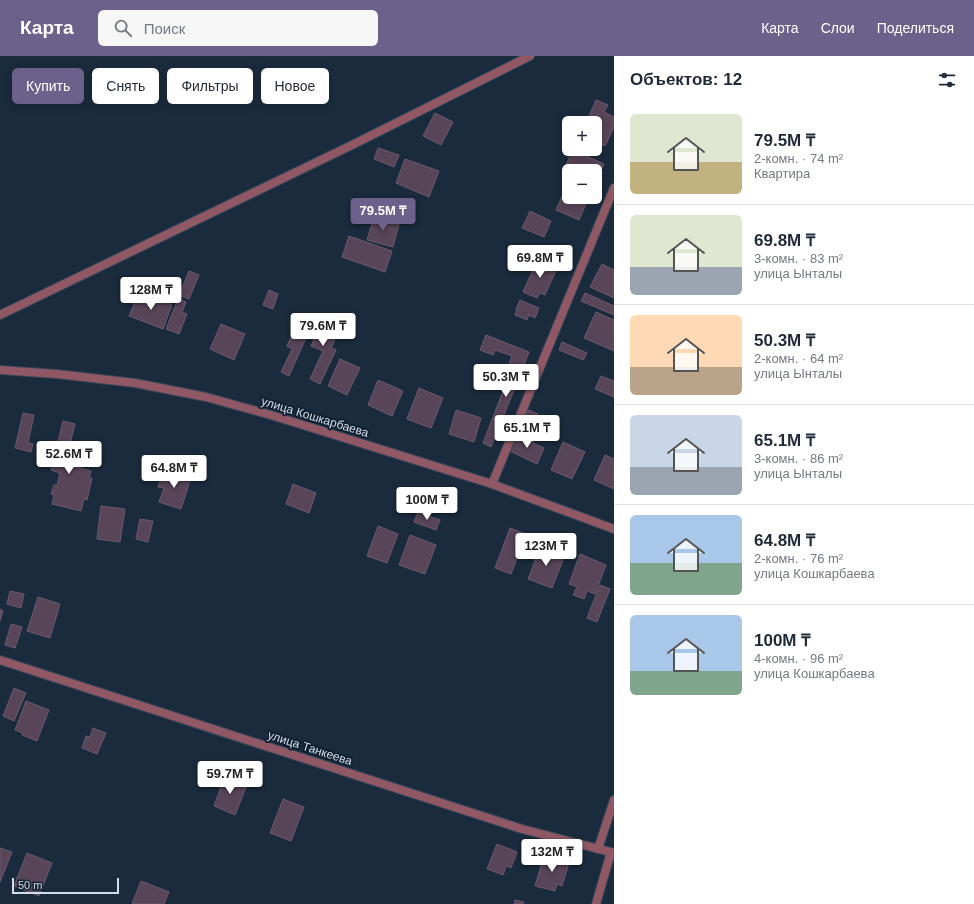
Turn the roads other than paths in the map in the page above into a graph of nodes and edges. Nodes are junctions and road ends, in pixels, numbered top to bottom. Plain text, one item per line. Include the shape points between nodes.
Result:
1 (530, 56) edge
2 (614, 188) edge
3 (0, 315) edge
4 (0, 370) edge
5 (492, 484) junction
6 (614, 529) edge
7 (0, 660) edge
8 (614, 800) edge
9 (598, 849) junction
10 (612, 853) edge
11 (596, 904) edge

1 - 3 street
2 - 5 street
4 - 5 street, улица Кошкарбаева via 135,383 206,397
5 - 6 street, улица Кошкарбаева
7 - 9 street, улица Танкеева via 522,829
8 - 9 street
9 - 10 street, улица Танкеева
10 - 11 street

